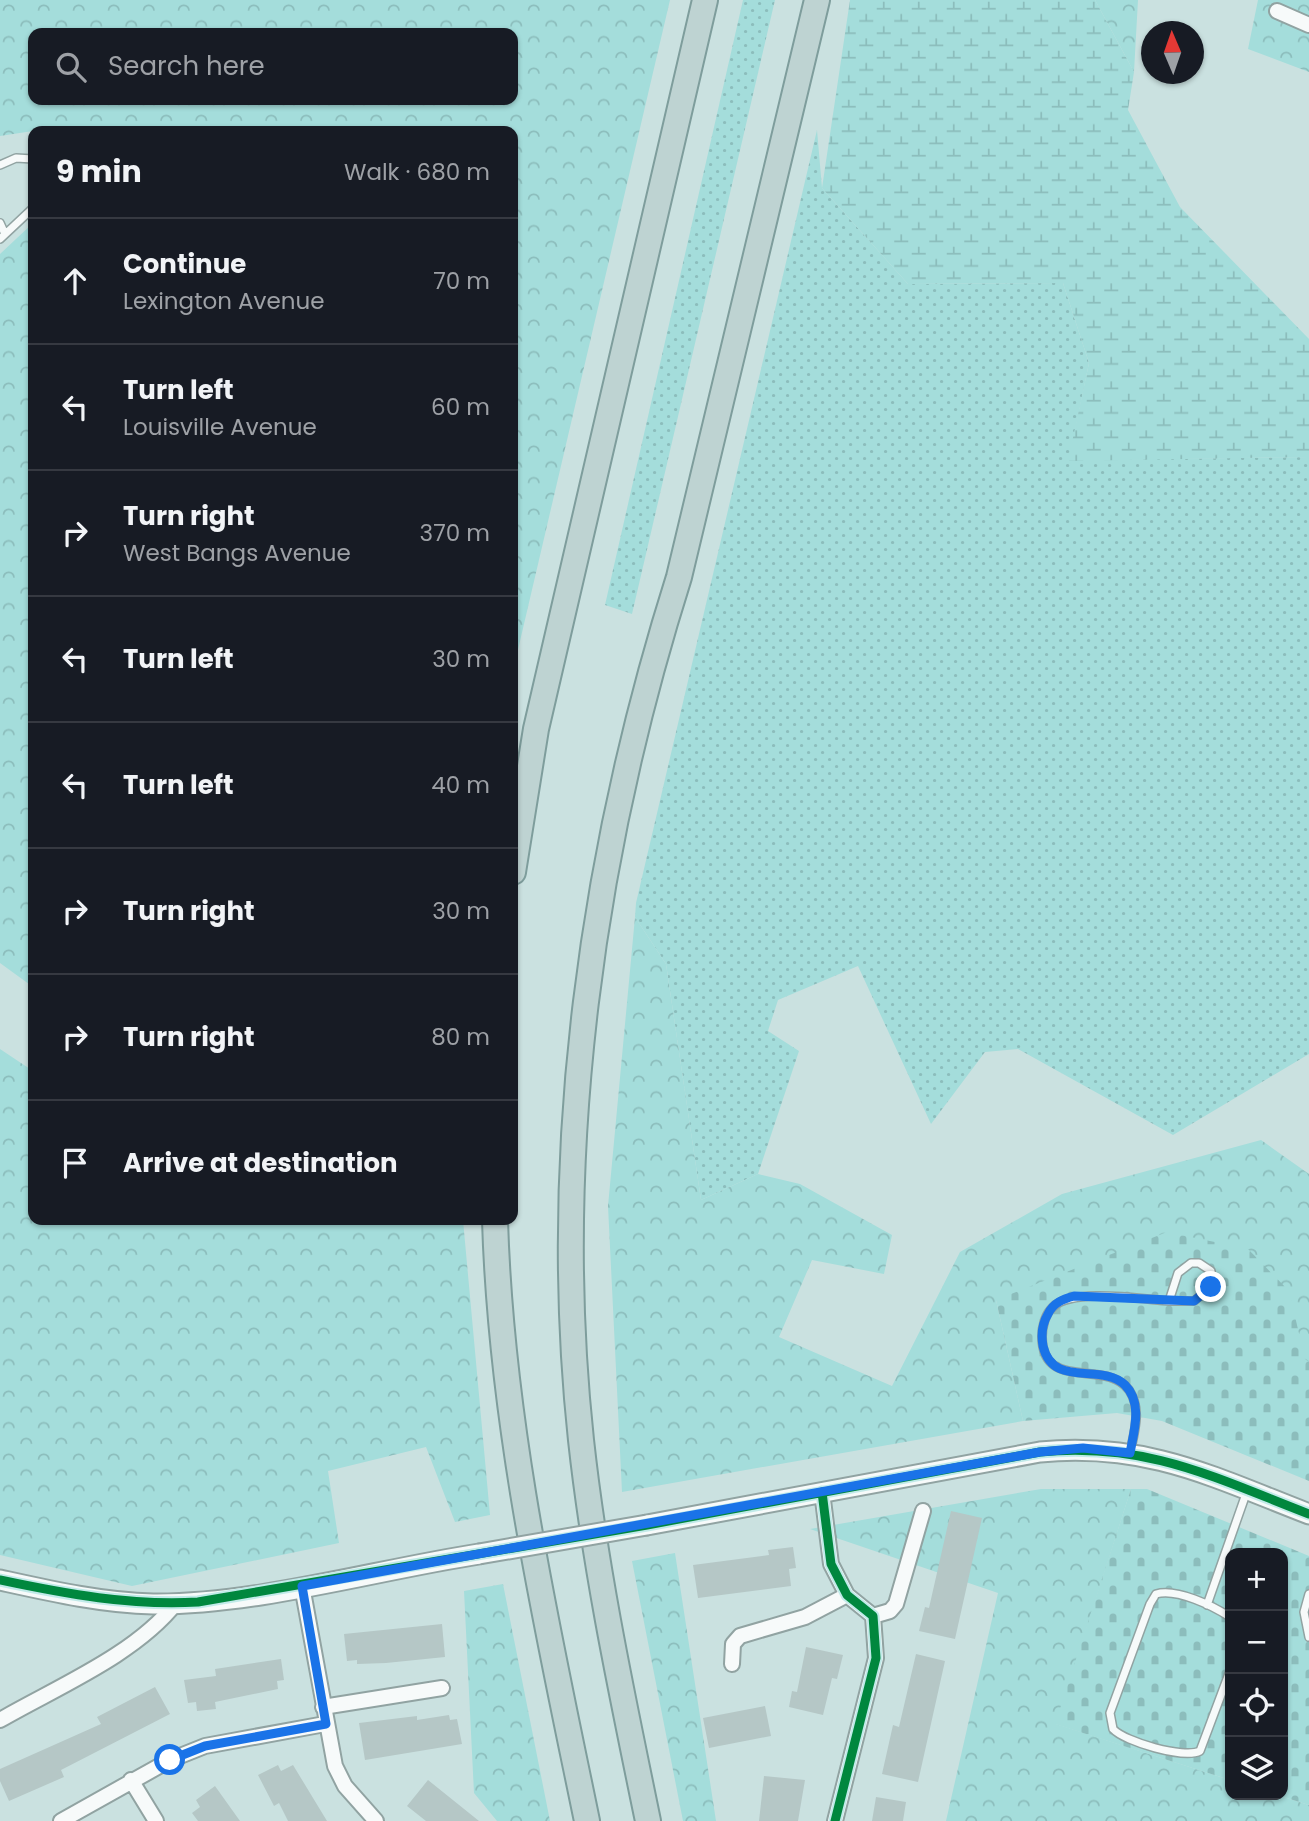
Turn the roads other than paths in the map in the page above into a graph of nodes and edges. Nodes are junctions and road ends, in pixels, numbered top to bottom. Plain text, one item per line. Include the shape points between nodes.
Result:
1 (705, 0) edge
2 (817, 0) edge
3 (1277, 11) dead end
4 (1309, 25) edge
5 (28, 159) edge
6 (0, 165) edge
7 (28, 213) edge
8 (0, 223) edge
9 (2, 237) edge
10 (518, 841) edge
11 (495, 1225) edge
12 (1169, 1301) junction
13 (1130, 1453) junction
14 (1248, 1490) junction
15 (822, 1492) junction
16 (923, 1511) dead end
17 (1309, 1514) edge
18 (0, 1580) edge
19 (302, 1586) junction
20 (1309, 1594) edge
21 (846, 1595) junction
22 (176, 1603) junction
23 (1207, 1605) junction
24 (1225, 1614) edge
25 (873, 1616) junction
26 (1309, 1637) edge
27 (732, 1664) dead end
28 (1229, 1674) edge
29 (442, 1688) dead end
30 (323, 1707) junction
31 (0, 1720) edge
32 (326, 1724) junction
33 (131, 1780) junction
34 (155, 1819) edge
35 (61, 1821) edge
36 (376, 1821) edge
37 (587, 1821) edge
38 (648, 1821) edge
39 (835, 1821) edge

1 - 10 highway via 536,729
2 - 38 highway via 679,577 659,638 622,793 583,1036 572,1250 582,1441 612,1648
3 - 4 street
5 - 6 lane
7 - 9 lane
8 - 9 lane
11 - 37 highway via 515,1450
12 - 12 lane via 1194,1301 1205,1295 1211,1287 1211,1270 1199,1263 1184,1268
12 - 13 lane via 1074,1296 1054,1305 1044,1324 1044,1349 1055,1366 1075,1374 1115,1378 1131,1393 1136,1411
13 - 14 street via 1172,1462
13 - 15 street via 1083,1448 1040,1452
14 - 17 street
14 - 23 lane
15 - 19 street, bridge
15 - 21 street via 831,1564
16 - 25 street via 895,1604 890,1611
18 - 22 street via 114,1601
19 - 22 street
19 - 30 street
20 - 26 lane via 1304,1612
21 - 25 street
21 - 27 street via 805,1617 740,1636 733,1644
22 - 31 street via 152,1629 126,1647
23 - 24 lane
23 - 28 lane via 1156,1594 1110,1713 1113,1729 1123,1737 1183,1754 1200,1751
25 - 39 street via 876,1658
29 - 30 street
30 - 32 street
32 - 33 street via 205,1746
32 - 36 street via 335,1766 345,1786
33 - 34 street
33 - 35 street

